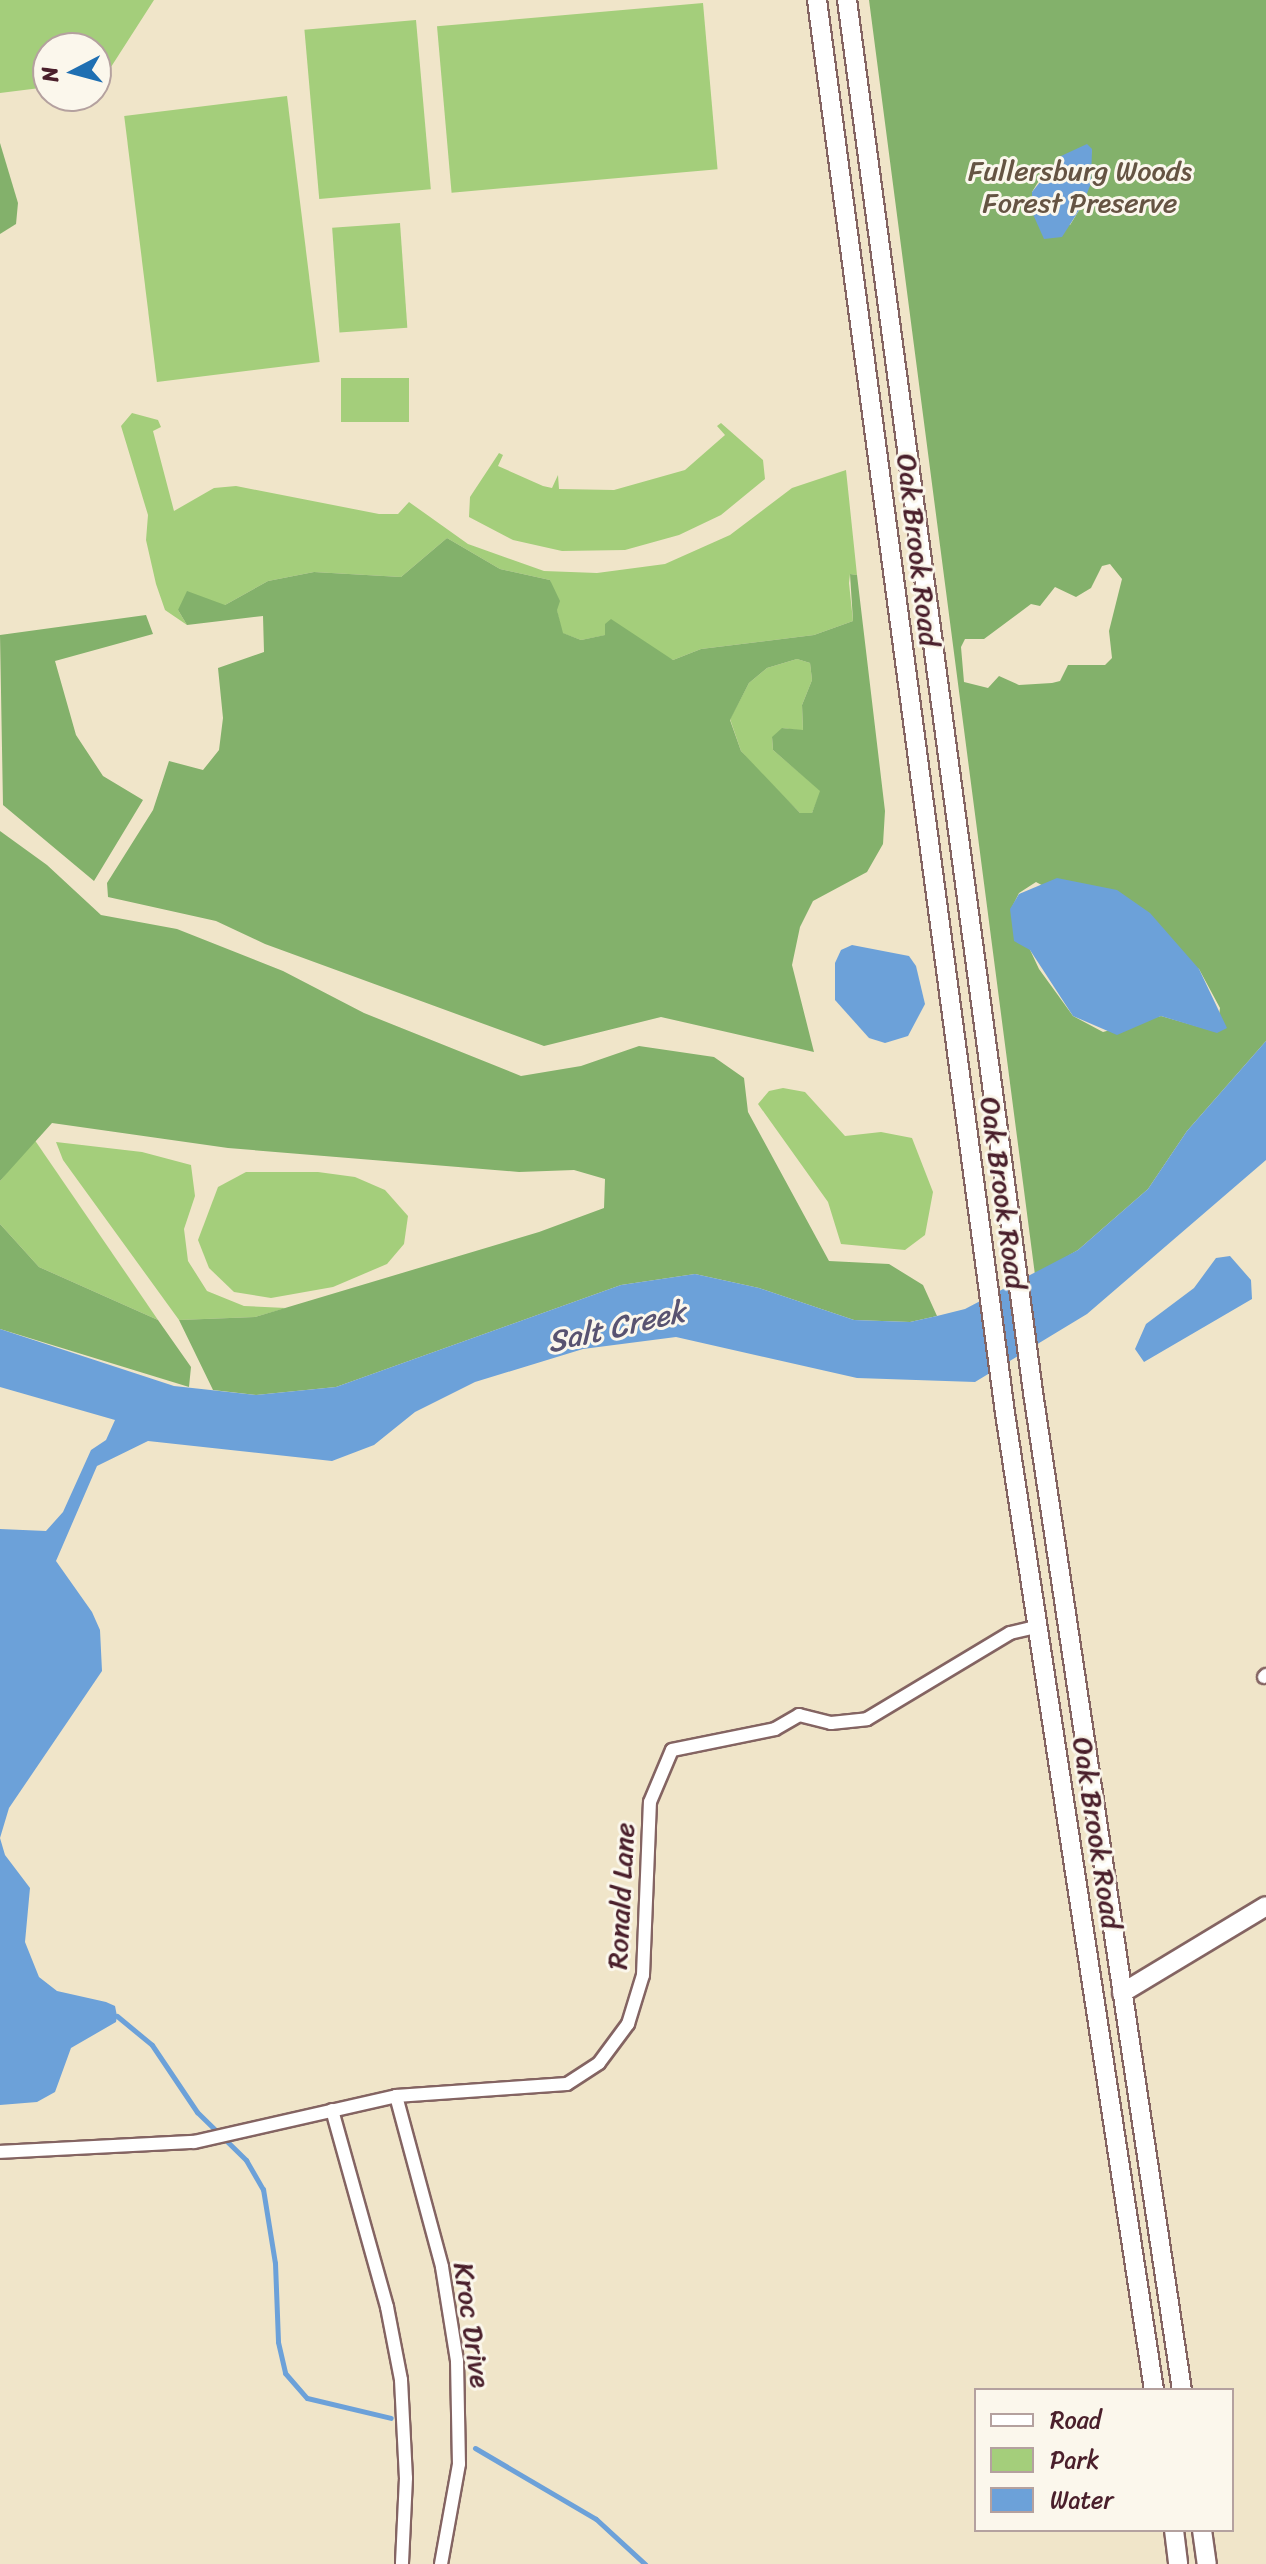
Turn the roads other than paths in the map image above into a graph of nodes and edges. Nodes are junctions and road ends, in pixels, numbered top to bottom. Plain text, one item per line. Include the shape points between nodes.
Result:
1 (817, 0) edge
2 (847, 0) edge
3 (1036, 1627) junction
4 (1266, 1906) edge
5 (1122, 1993) junction
6 (1095, 2000) junction
7 (396, 2096) junction
8 (332, 2110) junction
9 (0, 2152) edge
10 (1154, 2388) edge
11 (1182, 2388) edge
12 (1174, 2532) edge
13 (1202, 2532) edge
14 (402, 2564) edge
15 (441, 2564) edge
16 (1178, 2564) edge
17 (1207, 2564) edge

1 - 3 main road, Oak Brook Road
2 - 5 main road, Oak Brook Road via 1034,1399
3 - 6 main road, Oak Brook Road
3 - 7 street, Ronald Lane via 1010,1633 867,1719 831,1723 799,1715 775,1729 672,1750 650,1802 643,1975 628,2024 599,2063 567,2084
4 - 5 main road
5 - 6 street
5 - 11 main road, Oak Brook Road
6 - 10 main road, Oak Brook Road
7 - 8 street, Ronald Lane
7 - 15 street, Kroc Drive via 442,2267 457,2361 459,2464
8 - 9 street, Ronald Lane via 208,2139
8 - 14 street via 387,2307 401,2380 406,2478
12 - 16 main road
13 - 17 main road

